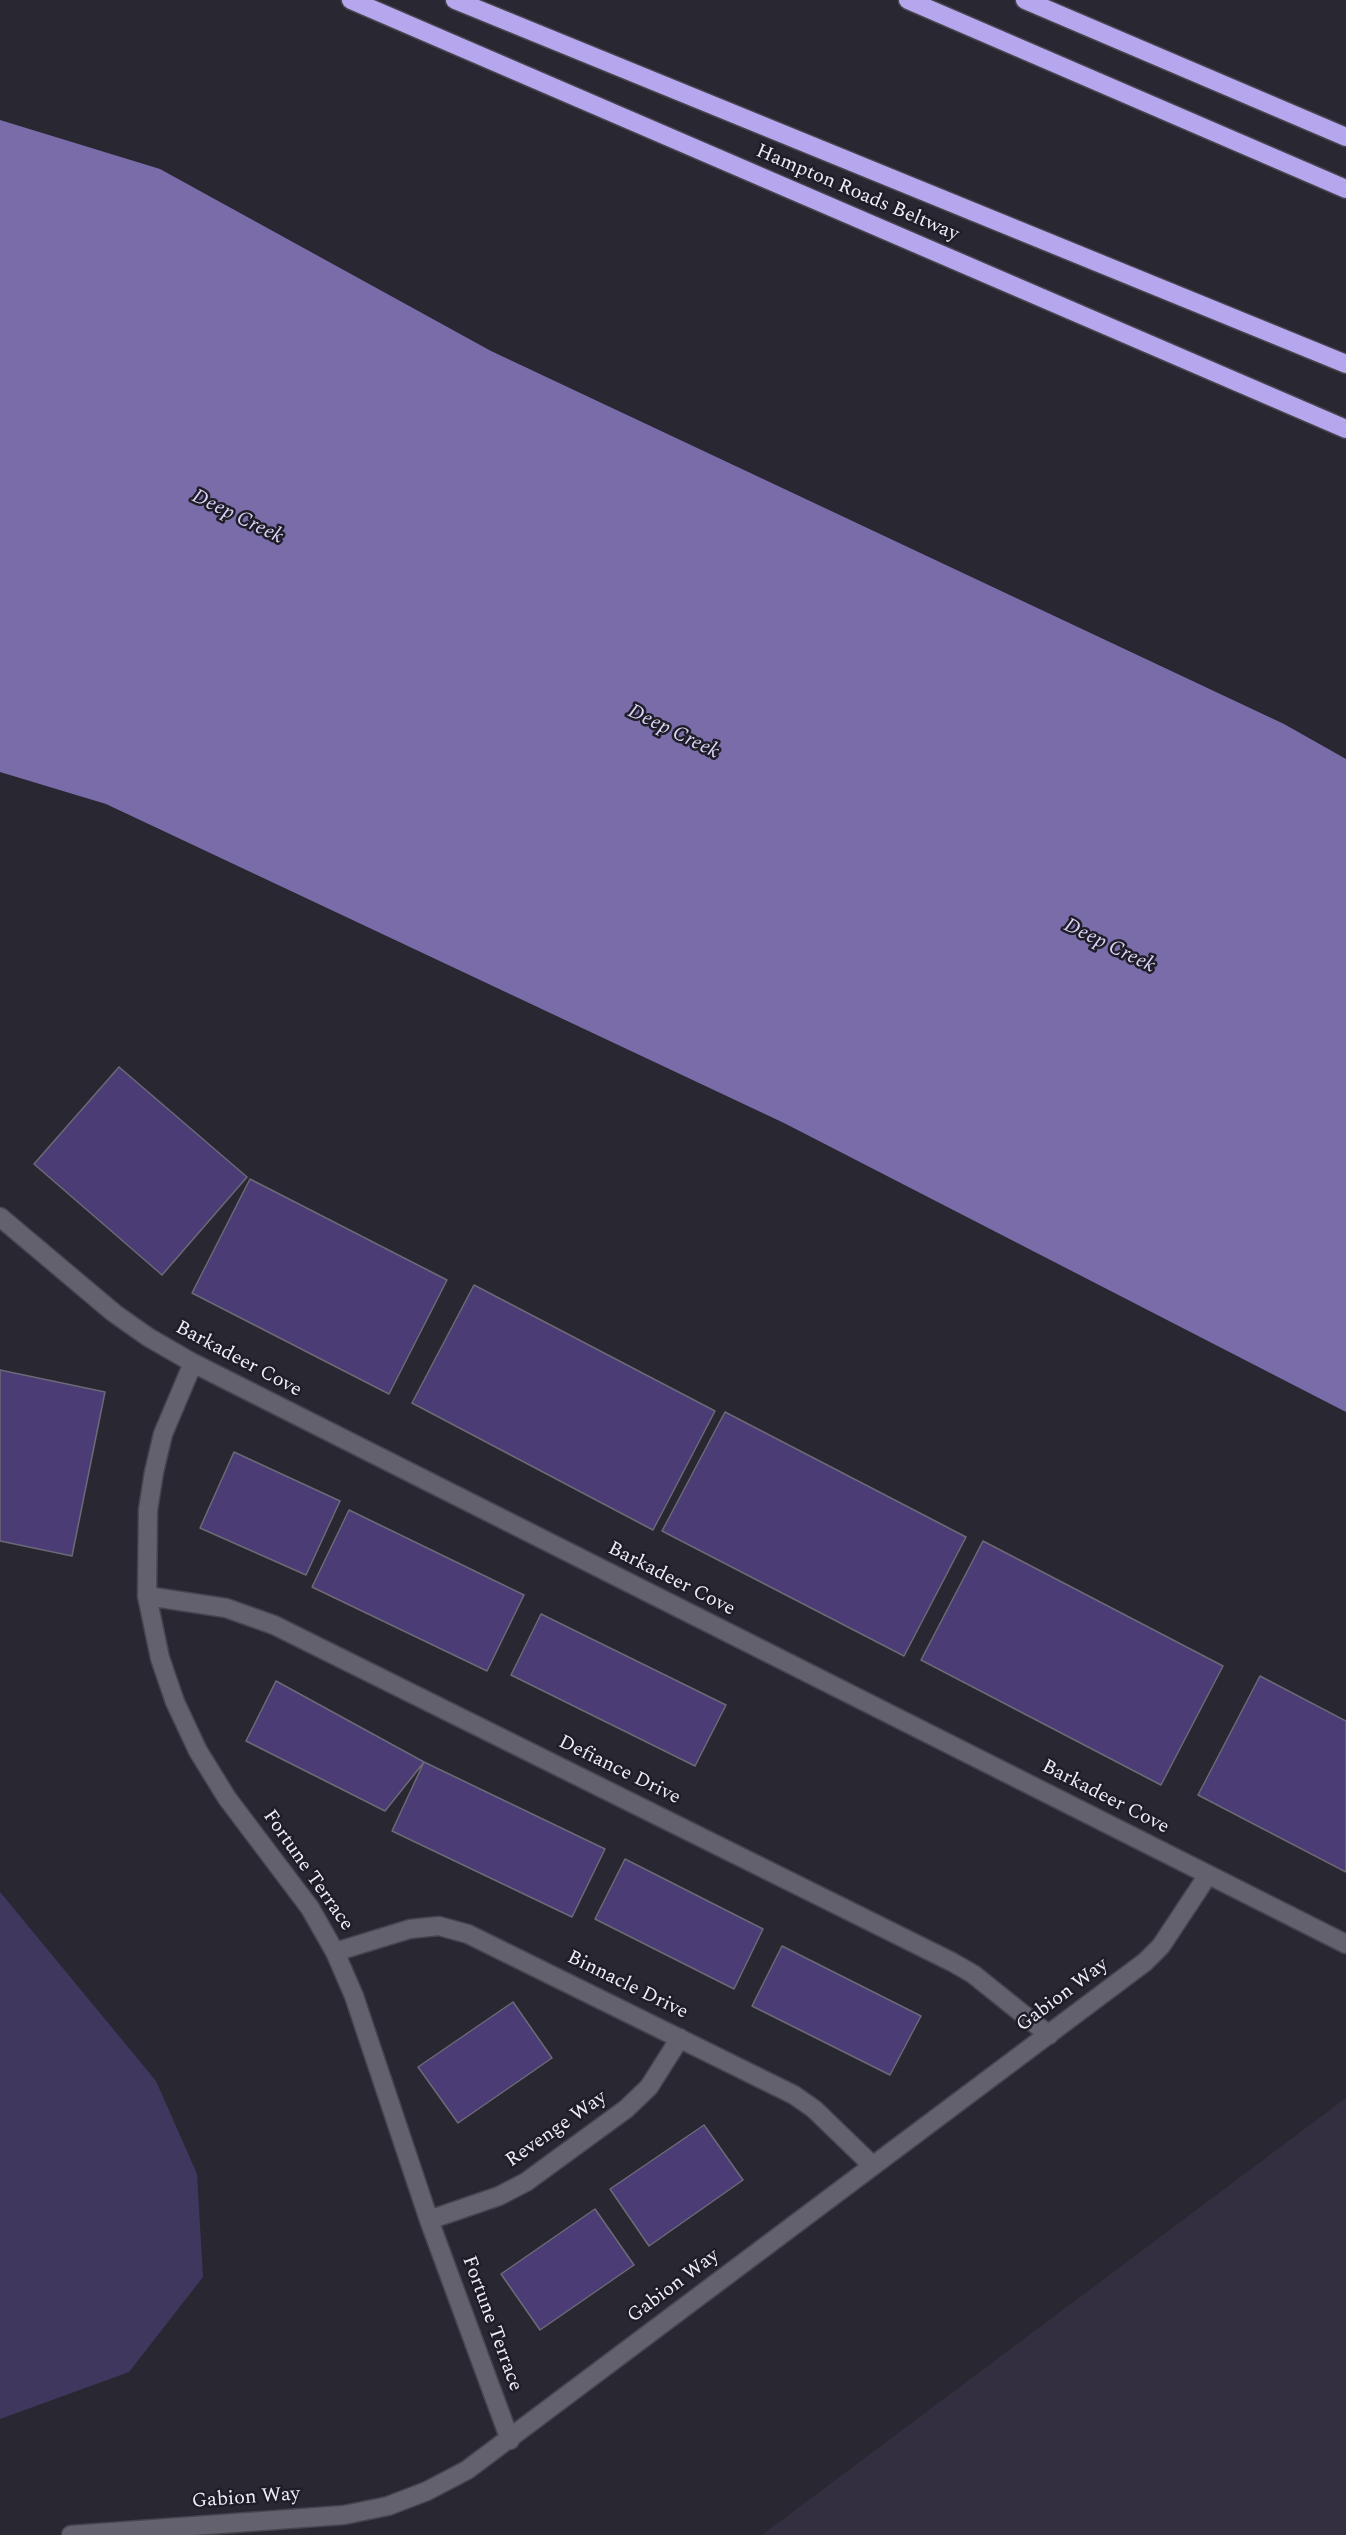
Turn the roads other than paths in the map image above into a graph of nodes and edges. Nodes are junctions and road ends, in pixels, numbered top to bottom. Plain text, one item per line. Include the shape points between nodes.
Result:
1 (351, 0) edge
2 (455, 0) edge
3 (908, 0) edge
4 (1024, 0) edge
5 (1346, 137) edge
6 (1346, 189) edge
7 (1346, 364) edge
8 (1346, 429) edge
9 (0, 1217) edge
10 (193, 1364) junction
11 (147, 1596) junction
12 (1209, 1875) junction
13 (1346, 1944) edge
14 (335, 1952) junction
15 (1049, 2035) junction
16 (680, 2037) junction
17 (872, 2165) junction
18 (429, 2220) junction
19 (510, 2440) junction
20 (71, 2535) edge

1 - 8 highway, Hampton Roads Beltway
2 - 7 highway
3 - 6 highway
4 - 5 highway
9 - 10 street, Barkadeer Cove via 114,1313
10 - 11 street, Fortune Terrace via 163,1434 153,1472 148,1510
10 - 12 street, Barkadeer Cove
11 - 14 street, Fortune Terrace via 160,1658 198,1751 227,1798 310,1908
11 - 15 street, Defiance Drive via 226,1608 274,1625 952,1962 973,1974
12 - 13 street, Barkadeer Cove
12 - 15 street, Gabion Way via 1161,1946 1145,1962
14 - 16 street, Binnacle Drive via 411,1929 439,1926 468,1934
14 - 18 street, Fortune Terrace via 354,1996
15 - 17 street, Gabion Way
16 - 17 street, Binnacle Drive via 795,2095
16 - 18 street, Revenge Way via 649,2087 626,2109 526,2182 499,2196
17 - 19 street, Gabion Way
18 - 19 street, Fortune Terrace
19 - 20 street, Gabion Way via 467,2470 388,2506 344,2515

